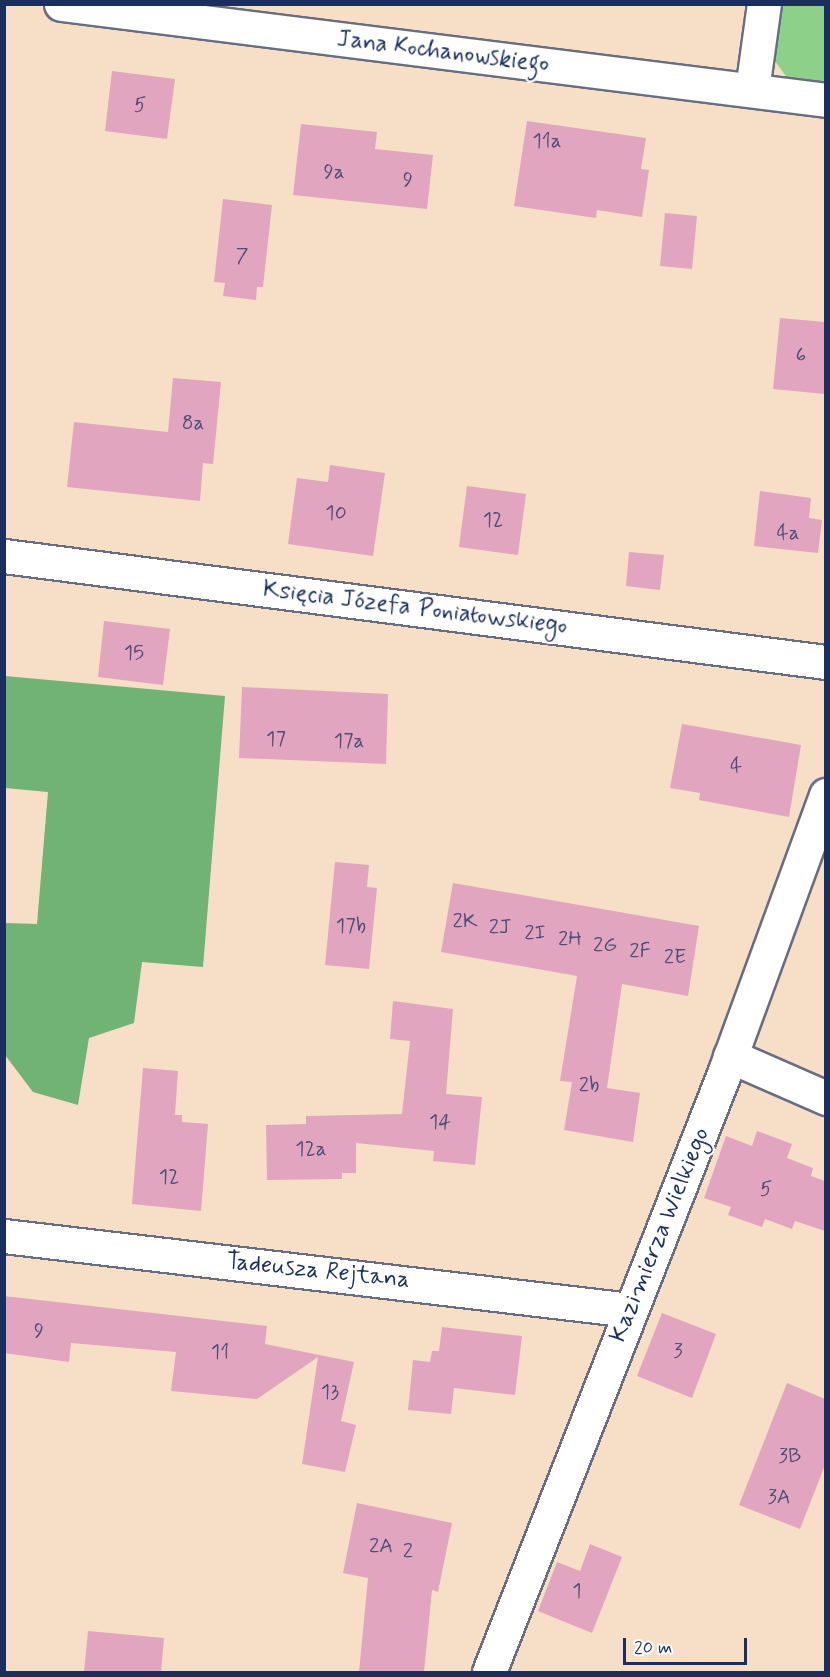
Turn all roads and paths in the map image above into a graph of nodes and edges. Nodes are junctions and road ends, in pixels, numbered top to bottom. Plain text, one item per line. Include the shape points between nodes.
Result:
1 (61, 4) edge
2 (764, 4) edge
3 (752, 90) junction
4 (825, 100) edge
5 (4, 556) edge
6 (825, 662) edge
7 (825, 795) edge
8 (730, 1056) junction
9 (825, 1098) edge
10 (4, 1236) edge
11 (630, 1310) junction
12 (489, 1672) edge

1 - 3 street, Jana Kochanowskiego
2 - 3 street
3 - 4 street, Jana Kochanowskiego
5 - 6 street, Księcia Józefa Poniatowskiego
7 - 8 street, Kazimierza Wielkiego
8 - 9 street
8 - 11 street, Kazimierza Wielkiego
10 - 11 street, Tadeusza Rejtana
11 - 12 street, Kazimierza Wielkiego

